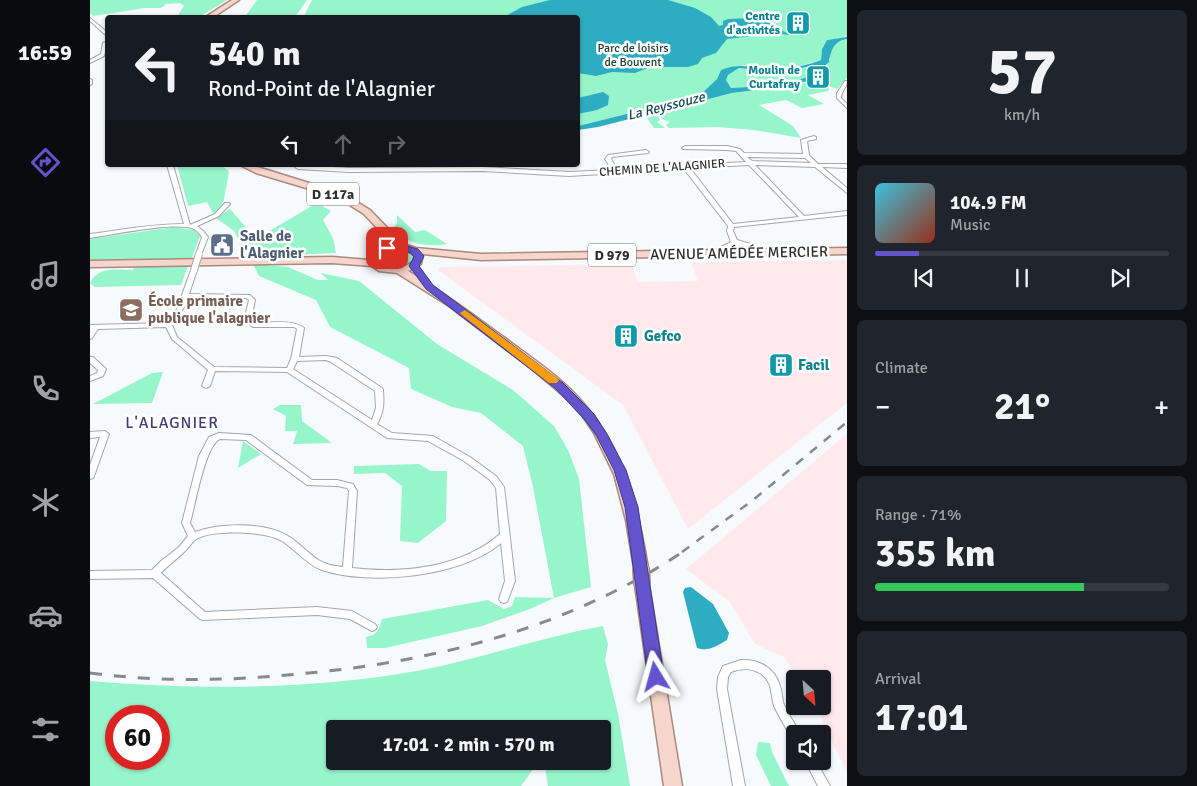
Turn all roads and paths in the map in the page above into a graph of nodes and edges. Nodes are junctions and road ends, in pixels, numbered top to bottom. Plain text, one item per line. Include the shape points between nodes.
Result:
1 (236, 0) edge
2 (212, 15) edge
3 (91, 21) edge
4 (105, 33) edge
5 (105, 44) edge
6 (90, 62) edge
7 (847, 82) edge
8 (847, 107) edge
9 (814, 138) dead end
10 (686, 148) dead end
11 (604, 152) dead end
12 (646, 152) dead end
13 (744, 155) junction
14 (610, 156) junction
15 (806, 156) junction
16 (750, 163) junction
17 (816, 164) junction
18 (847, 166) edge
19 (171, 167) edge
20 (250, 167) edge
21 (298, 167) dead end
22 (686, 167) junction
23 (616, 172) junction
24 (847, 191) edge
25 (227, 204) dead end
26 (847, 212) edge
27 (803, 218) junction
28 (379, 225) junction
29 (190, 226) junction
30 (731, 226) junction
31 (90, 236) edge
32 (736, 242) junction
33 (400, 246) junction
34 (847, 251) edge
35 (773, 252) junction
36 (739, 253) junction
37 (711, 254) junction
38 (376, 256) junction
39 (416, 259) junction
40 (90, 264) edge
41 (102, 264) junction
42 (90, 268) edge
43 (400, 270) junction
44 (429, 287) junction
45 (186, 296) junction
46 (169, 325) junction
47 (93, 327) edge
48 (90, 337) edge
49 (90, 359) edge
50 (295, 359) junction
51 (212, 369) junction
52 (288, 370) junction
53 (90, 379) edge
54 (206, 386) dead end
55 (373, 425) junction
56 (90, 435) edge
57 (90, 476) edge
58 (505, 535) junction
59 (193, 537) junction
60 (347, 572) junction
61 (154, 574) junction
62 (90, 575) edge
63 (504, 599) dead end
64 (372, 627) dead end
65 (790, 725) edge
66 (815, 770) edge
67 (673, 786) edge
68 (739, 786) edge
69 (824, 786) edge

1 - 2 main road
3 - 4 street
5 - 6 street via 103,55
7 - 8 street via 839,98
9 - 15 street via 804,140
10 - 13 street via 727,148
11 - 14 street
12 - 14 street
13 - 15 street
13 - 16 street
14 - 23 street via 608,159
15 - 17 street
16 - 17 street, CHEMIN DE L'ALAGNIER
16 - 22 street, CHEMIN DE L'ALAGNIER
16 - 27 street
17 - 18 street, CHEMIN DE L'ALAGNIER
17 - 24 street
19 - 29 street
20 - 28 main road, D 117a via 344,199 364,209
21 - 23 street, CHEMIN DE L'ALAGNIER via 349,170 483,168 551,174
22 - 23 street, CHEMIN DE L'ALAGNIER
22 - 30 street
25 - 29 street via 217,215
26 - 27 street
27 - 30 street
28 - 33 main road, D 117a
28 - 38 main road
29 - 31 street via 171,225
29 - 45 street, bridge via 202,232 204,237
30 - 32 street
32 - 35 street
32 - 36 street
32 - 37 street
33 - 38 main road
33 - 39 main road
34 - 35 main road, AVENUE AMÉDÉE MERCIER / D 979
35 - 36 main road, AVENUE AMÉDÉE MERCIER / D 979
36 - 37 main road, AVENUE AMÉDÉE MERCIER / D 979
37 - 39 main road, AVENUE AMÉDÉE MERCIER / D 979 via 481,257 451,254
38 - 41 main road via 332,260
38 - 43 main road via 382,269
39 - 43 main road, AVENUE AMÉDÉE MERCIER
39 - 44 main road
40 - 41 main road
41 - 42 street
43 - 44 main road
44 - 67 main road, bridge via 569,394 590,417 612,452 631,507
45 - 46 street
45 - 50 street via 248,296 252,300 248,321 253,325 295,325 300,328
46 - 47 street
46 - 51 street via 174,338
47 - 48 street
49 - 53 street via 102,369 100,374
50 - 52 street
50 - 55 street via 334,360 379,390 379,416
51 - 52 street
51 - 54 street
52 - 55 street
55 - 58 street via 390,436 430,438 493,478 500,487
56 - 57 street via 106,434
58 - 60 street via 484,551 449,566 406,573
58 - 63 street via 510,581
59 - 60 street via 213,531 264,530 278,535 322,566
59 - 60 street via 186,523 203,456 212,439 219,436 248,437 310,484 350,486 353,491
59 - 61 street
61 - 62 street
61 - 64 street via 203,616 317,611 352,615
65 - 68 street via 768,674 745,663 726,668 722,689
66 - 69 street

